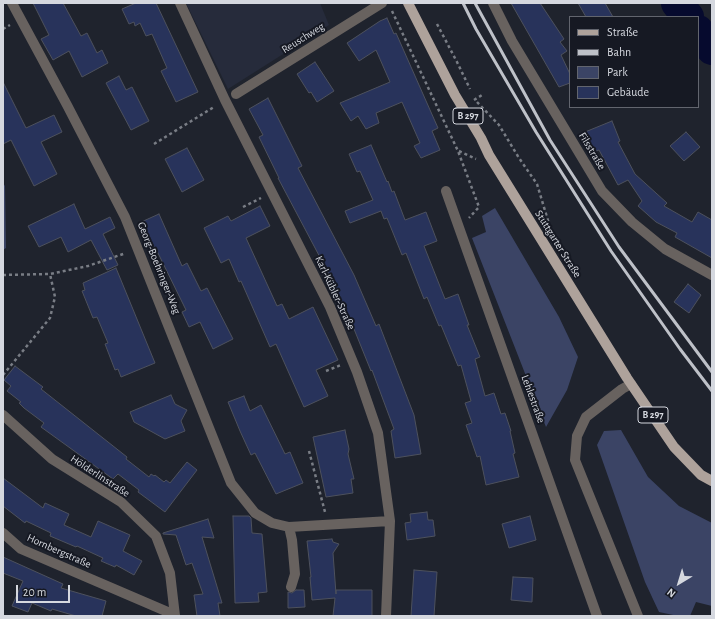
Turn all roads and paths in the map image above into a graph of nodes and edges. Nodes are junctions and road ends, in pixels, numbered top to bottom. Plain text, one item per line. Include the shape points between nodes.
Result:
1 (12, 3) edge
2 (180, 3) edge
3 (382, 3) edge
4 (408, 3) edge
5 (493, 3) edge
6 (391, 10) dead end
7 (436, 23) dead end
8 (236, 94) dead end
9 (482, 95) dead end
10 (474, 100) junction
11 (215, 107) dead end
12 (154, 144) dead end
13 (519, 158) dead end
14 (446, 191) dead end
15 (272, 192) junction
16 (243, 207) dead end
17 (460, 229) junction
18 (138, 249) junction
19 (50, 274) junction
20 (3, 275) edge
21 (712, 275) edge
22 (3, 375) edge
23 (627, 384) junction
24 (3, 415) edge
25 (309, 451) dead end
26 (712, 481) edge
27 (390, 521) junction
28 (328, 524) junction
29 (289, 527) junction
30 (3, 533) edge
31 (292, 587) dead end
32 (175, 616) edge
33 (386, 616) edge
34 (598, 616) edge
35 (638, 616) edge

1 - 18 street, Georg-Boehringer-Weg via 125,217
2 - 15 street, Karl-Kübler-Straße
3 - 8 street, Reuschweg
4 - 23 main road, Stuttgarter Straße / B 297 via 489,155
5 - 21 street, Filsstraße via 512,41 602,191 632,222 665,249
6 - 17 path via 458,151 479,207
7 - 10 path
9 - 10 path
10 - 13 path via 499,125
11 - 12 path
14 - 17 street, Lehlestraße
15 - 16 path
15 - 27 street, Karl-Kübler-Straße via 330,307 357,372 378,433
17 - 34 street, Lehlestraße
18 - 19 path via 88,266
18 - 29 street, Georg-Boehringer-Weg via 231,483 255,513 272,523
19 - 20 path
19 - 22 path via 55,297 50,318
23 - 26 main road, Stuttgarter Straße / B 297 via 674,447 701,474
23 - 35 street via 586,417 577,436 575,460
24 - 32 street, Hölderlinstraße via 52,459 121,502 156,536 170,573
25 - 28 path
27 - 28 street, Georg-Boehringer-Weg
27 - 33 street, Karl-Kübler-Straße
28 - 29 street, Georg-Boehringer-Weg
29 - 31 street via 295,574
30 - 32 street, Hornbergstraße via 21,549

